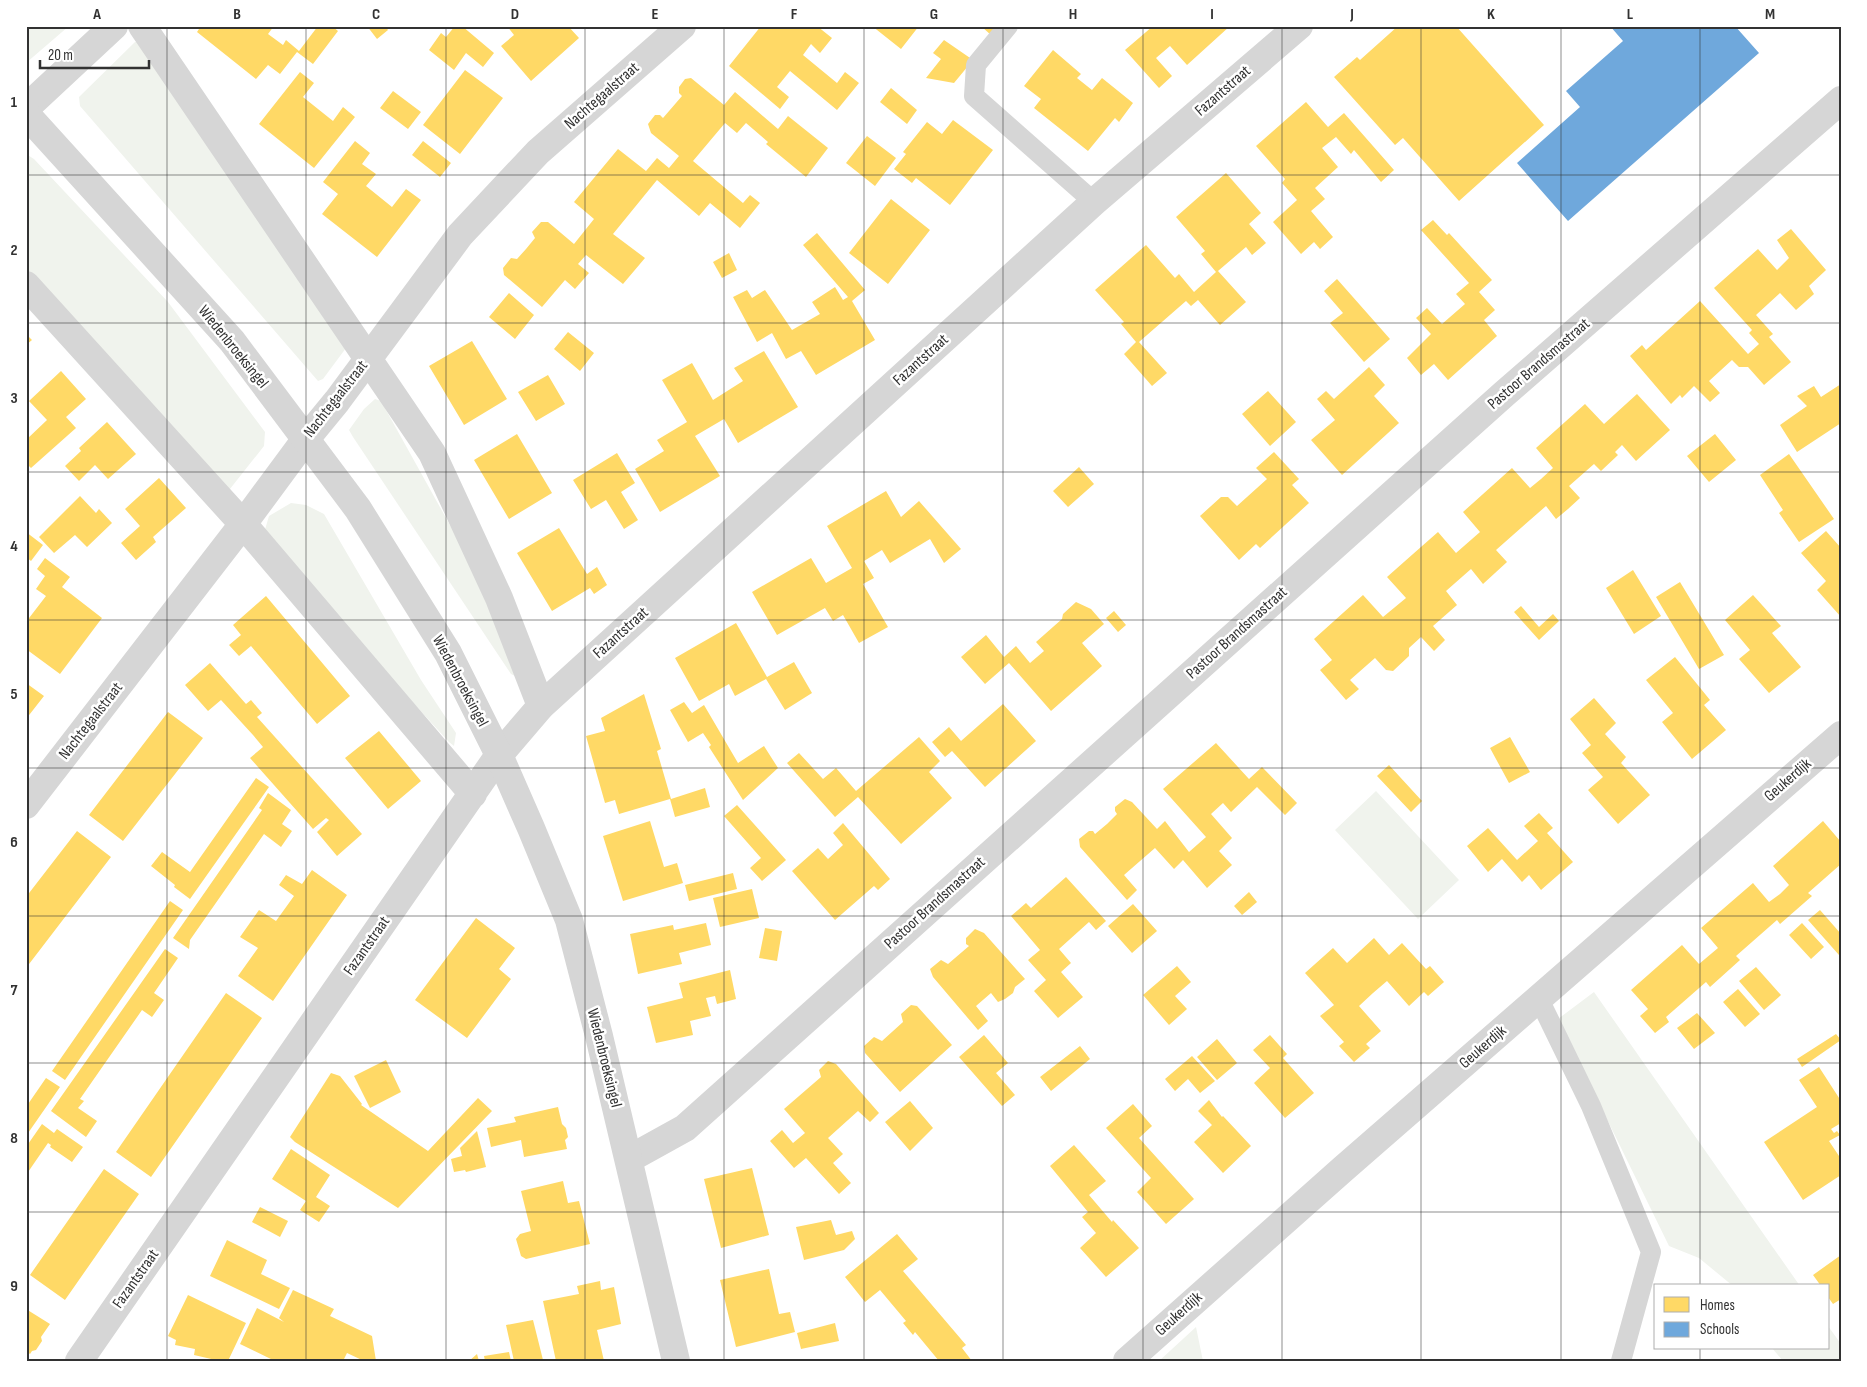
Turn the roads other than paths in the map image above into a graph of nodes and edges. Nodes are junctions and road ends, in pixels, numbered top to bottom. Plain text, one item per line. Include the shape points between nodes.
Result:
1 (114, 26) edge
2 (142, 26) edge
3 (682, 26) edge
4 (1008, 26) edge
5 (1299, 26) edge
6 (1841, 100) edge
7 (26, 108) edge
8 (26, 114) edge
9 (1094, 202) junction
10 (26, 285) edge
11 (367, 359) junction
12 (305, 440) junction
13 (242, 524) junction
14 (541, 706) junction
15 (1841, 735) edge
16 (499, 755) junction
17 (473, 794) junction
18 (26, 805) edge
19 (1539, 999) junction
20 (629, 1159) junction
21 (79, 1361) edge
22 (676, 1361) edge
23 (1127, 1361) edge
24 (1621, 1361) edge

1 - 7 street
2 - 11 street
3 - 11 street, Nachtegaalstraat via 538,152 460,235
4 - 9 lane via 976,65 974,96
5 - 9 street, Fazantstraat
6 - 20 street, Pastoor Brandsmastraat via 1482,414 685,1128
8 - 12 street, Wiedenbroeksingel via 232,340
9 - 14 street, Fazantstraat
10 - 13 street
11 - 12 street, Nachtegaalstraat
11 - 14 street via 432,453 499,598
12 - 13 street, Nachtegaalstraat
12 - 16 street, Wiedenbroeksingel via 358,509 448,653
13 - 17 street
13 - 18 street, Nachtegaalstraat
14 - 16 street, Fazantstraat
15 - 19 street, Geukerdijk
16 - 17 street, Fazantstraat
16 - 20 street, Wiedenbroeksingel via 569,920
17 - 21 street, Fazantstraat
19 - 23 street, Geukerdijk
19 - 24 lane via 1591,1106 1651,1252
20 - 22 street, Wiedenbroeksingel

